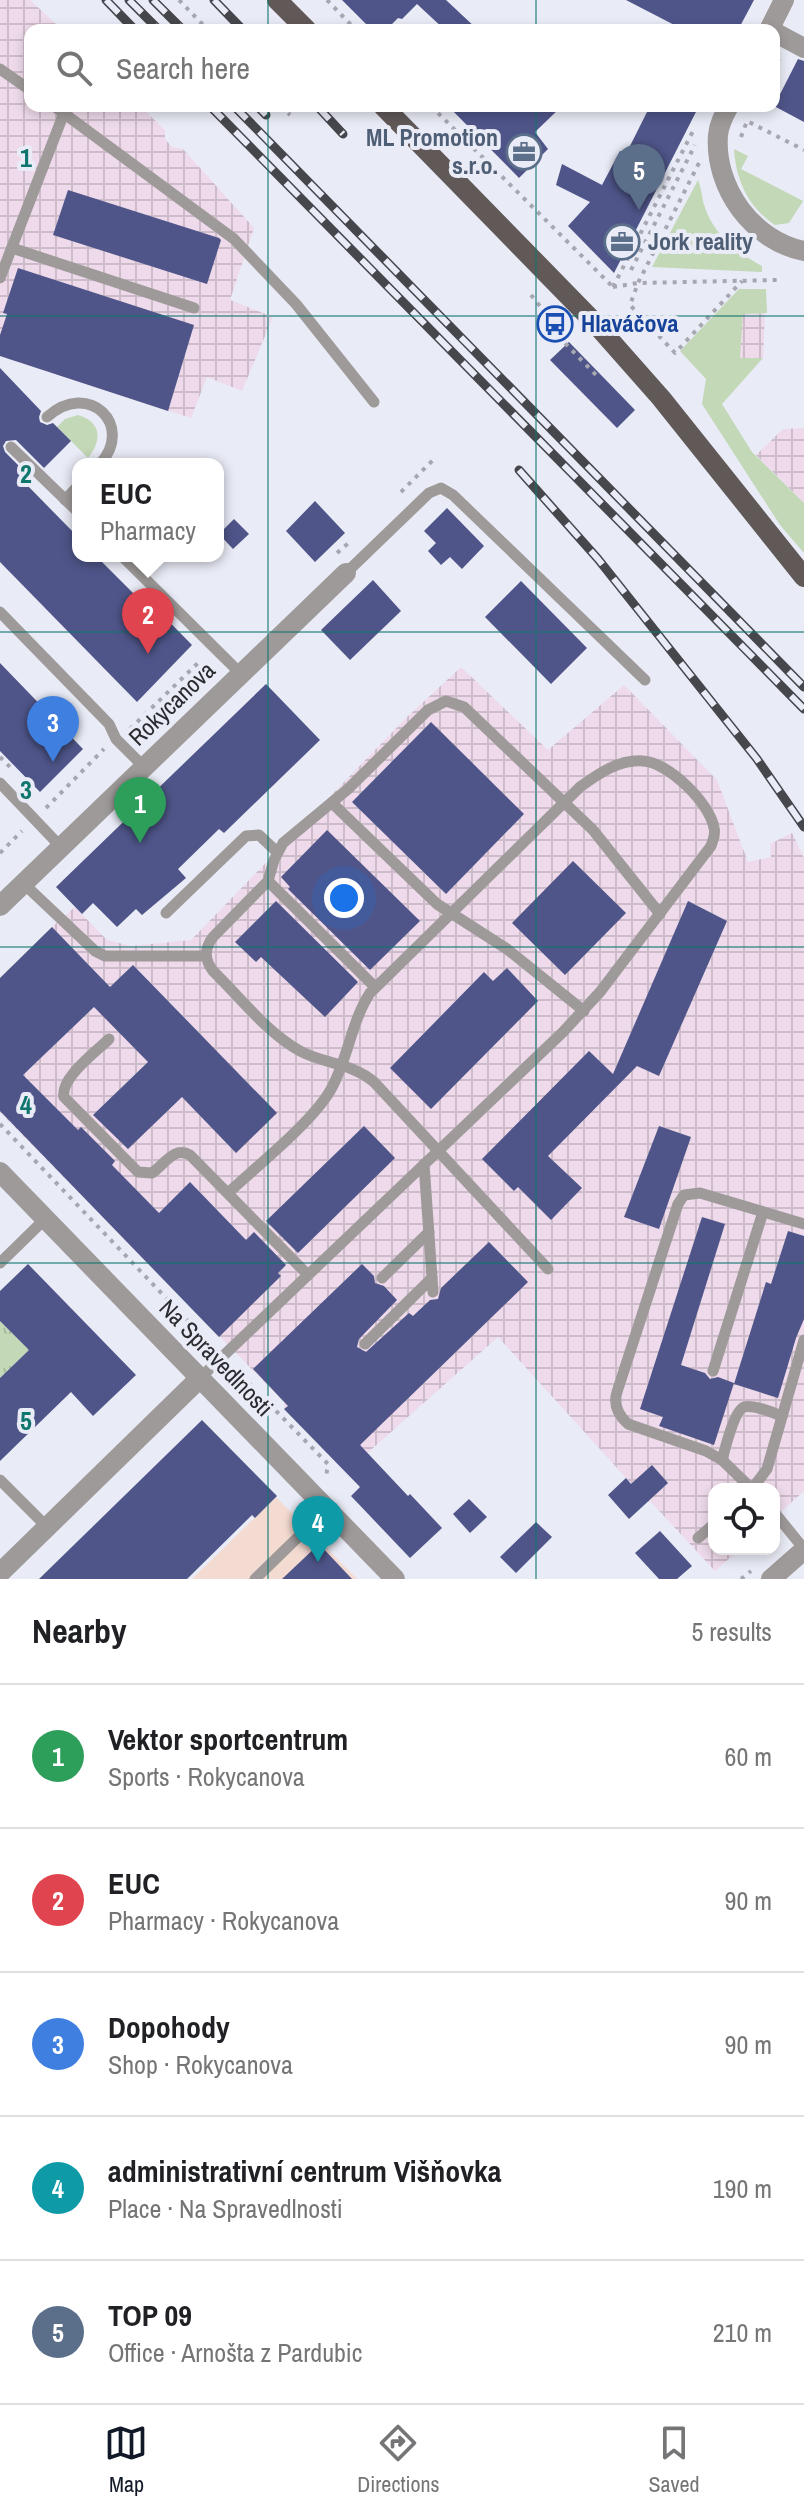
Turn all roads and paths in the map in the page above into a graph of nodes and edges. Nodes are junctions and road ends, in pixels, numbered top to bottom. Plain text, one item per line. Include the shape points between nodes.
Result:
1 (179, 0) edge
2 (277, 0) edge
3 (291, 0) edge
4 (327, 0) edge
5 (784, 0) edge
6 (202, 24) edge
7 (302, 24) edge
8 (303, 24) edge
9 (350, 24) edge
10 (773, 24) edge
11 (780, 36) edge
12 (804, 48) edge
13 (0, 69) edge
14 (24, 86) edge
15 (58, 112) edge
16 (62, 112) edge
17 (287, 112) edge
18 (389, 112) edge
19 (437, 112) edge
20 (725, 112) edge
21 (290, 115) dead end
22 (693, 131) dead end
23 (710, 133) junction
24 (743, 137) dead end
25 (804, 150) edge
26 (700, 162) dead end
27 (12, 248) junction
28 (804, 251) edge
29 (631, 270) dead end
30 (0, 278) edge
31 (777, 280) dead end
32 (742, 281) junction
33 (638, 283) junction
34 (613, 287) junction
35 (531, 295) dead end
36 (194, 308) dead end
37 (598, 377) dead end
38 (374, 402) dead end
39 (47, 417) dead end
40 (11, 447) dead end
41 (104, 458) edge
42 (72, 492) edge
43 (65, 500) junction
44 (72, 506) edge
45 (358, 536) dead end
46 (128, 562) edge
47 (338, 566) junction
48 (804, 577) edge
49 (0, 612) edge
50 (234, 666) junction
51 (645, 680) dead end
52 (116, 739) junction
53 (144, 767) junction
54 (0, 783) edge
55 (332, 803) junction
56 (564, 803) junction
57 (35, 819) junction
58 (61, 847) junction
59 (1, 849) edge
60 (277, 852) junction
61 (268, 881) junction
62 (23, 883) junction
63 (0, 906) edge
64 (166, 913) dead end
65 (451, 914) junction
66 (660, 914) junction
67 (206, 956) junction
68 (375, 987) junction
69 (584, 1011) junction
70 (109, 1039) dead end
71 (341, 1065) junction
72 (0, 1124) edge
73 (438, 1151) junction
74 (424, 1164) junction
75 (0, 1172) edge
76 (228, 1193) junction
77 (763, 1212) junction
78 (45, 1219) junction
79 (804, 1224) edge
80 (429, 1232) junction
81 (0, 1263) edge
82 (548, 1269) dead end
83 (308, 1275) junction
84 (382, 1278) dead end
85 (432, 1278) junction
86 (433, 1292) dead end
87 (804, 1340) edge
88 (365, 1344) dead end
89 (222, 1356) junction
90 (713, 1371) dead end
91 (200, 1378) junction
92 (782, 1416) junction
93 (722, 1460) junction
94 (0, 1480) edge
95 (326, 1482) dead end
96 (746, 1483) edge
97 (756, 1483) edge
98 (327, 1509) junction
99 (780, 1519) edge
100 (47, 1527) junction
101 (708, 1529) edge
102 (698, 1538) dead end
103 (804, 1549) edge
104 (0, 1573) edge
105 (255, 1579) edge
106 (395, 1579) edge
107 (771, 1579) edge

1 - 6 path
2 - 7 main road
3 - 8 street
4 - 9 path
5 - 10 street
11 - 12 street
13 - 14 lane
15 - 27 lane
16 - 38 lane via 234,239 296,304
17 - 21 path
18 - 48 main road via 610,340
19 - 34 path
20 - 23 street
22 - 34 path
23 - 28 street via 741,211 764,234
23 - 29 path
24 - 25 path via 747,121
26 - 33 path
27 - 30 lane
27 - 36 lane
31 - 32 path
32 - 33 path
32 - 33 path via 675,353 630,305
33 - 34 path
35 - 37 path via 553,331
39 - 41 lane via 72,402 100,409 113,438
40 - 43 lane
42 - 43 lane
43 - 44 lane
45 - 47 path
46 - 50 lane
47 - 50 street, Rokycanova
47 - 51 lane via 441,488
49 - 52 lane via 109,724
50 - 52 path via 217,667 202,659
50 - 53 street, Rokycanova
52 - 53 lane
52 - 57 path
53 - 58 street, Rokycanova
54 - 57 lane
55 - 56 lane via 428,710 446,701 464,707
55 - 60 lane
55 - 65 lane
56 - 65 lane
56 - 66 lane via 604,843
56 - 66 lane via 601,773 632,761 663,767 683,782 711,819 715,836
57 - 58 lane
57 - 59 path
58 - 62 street, Rokycanova
60 - 61 lane
60 - 64 lane via 259,835 246,836
61 - 67 lane via 213,937
61 - 68 lane
62 - 63 street, Rokycanova
62 - 67 lane via 105,956
65 - 68 lane
65 - 69 lane via 507,949
66 - 69 lane
67 - 71 lane via 213,971 284,1040
68 - 71 lane
69 - 73 lane
70 - 76 lane via 69,1079 64,1097 138,1172 152,1173 176,1152 186,1152
71 - 73 lane via 374,1082
71 - 76 lane via 317,1108
72 - 89 path
73 - 74 lane
73 - 82 lane
74 - 80 lane
74 - 83 lane
75 - 78 street, Na Spravedlnosti
76 - 83 lane
77 - 79 lane
77 - 90 lane
77 - 93 lane via 700,1193 681,1197 615,1398 617,1411 628,1424
78 - 81 lane
78 - 91 street, Na Spravedlnosti
80 - 84 lane
80 - 85 lane
83 - 89 lane
85 - 86 lane
85 - 88 lane
87 - 92 lane
89 - 91 lane
89 - 95 path via 328,1464
91 - 98 street, Na Spravedlnosti
91 - 100 street
92 - 93 lane via 741,1409
92 - 97 lane via 767,1469
93 - 96 lane
94 - 100 lane
98 - 105 lane
98 - 106 street, Na Spravedlnosti
99 - 103 lane
100 - 104 street
101 - 102 lane
103 - 107 street

